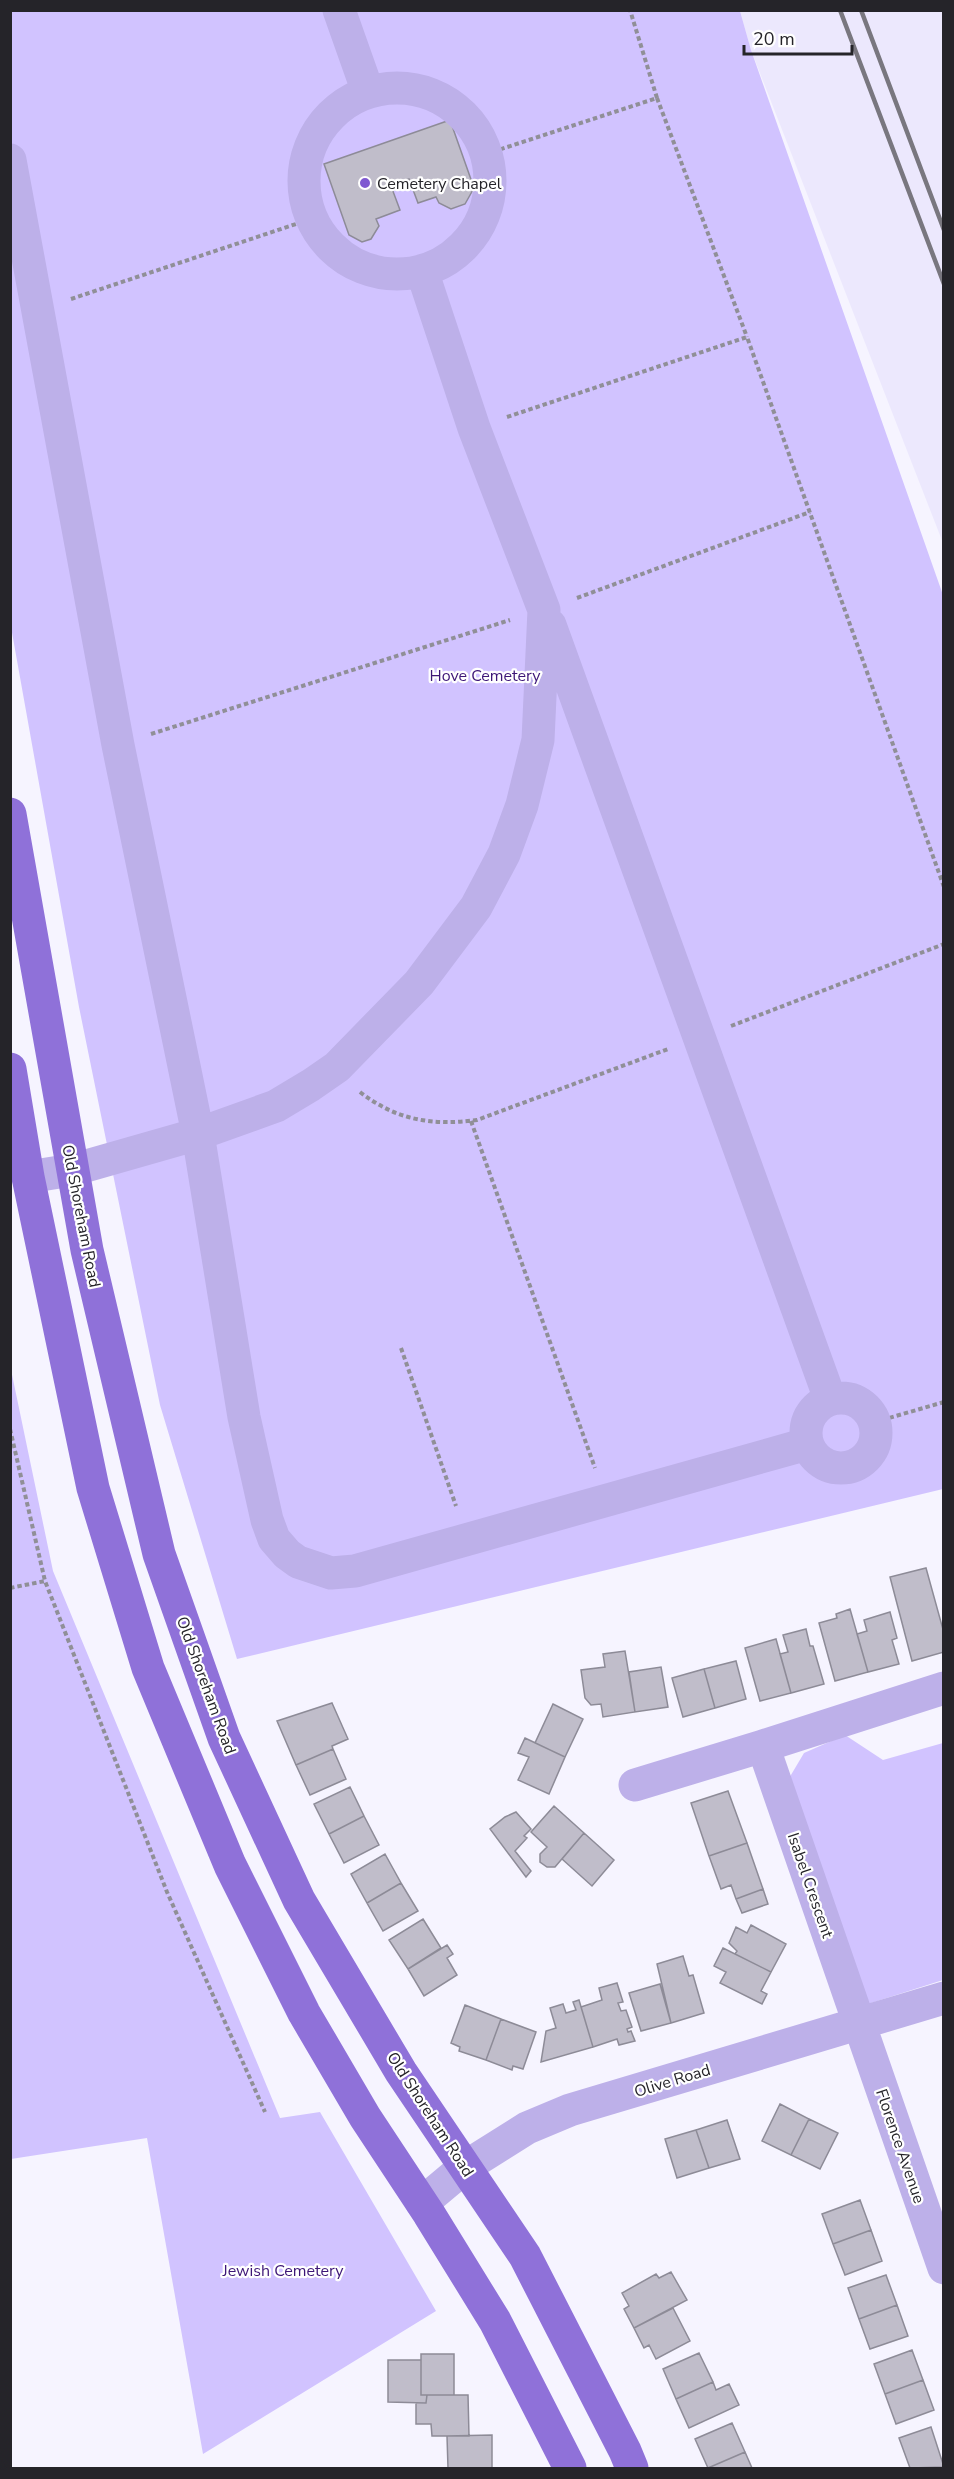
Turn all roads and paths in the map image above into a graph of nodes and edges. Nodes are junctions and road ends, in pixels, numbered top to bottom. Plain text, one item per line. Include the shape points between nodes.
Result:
1 (339, 10) edge
2 (630, 10) edge
3 (368, 92) junction
4 (657, 98) junction
5 (486, 154) junction
6 (10, 160) edge
7 (311, 219) junction
8 (423, 271) junction
9 (39, 309) junction
10 (747, 337) junction
11 (474, 428) junction
12 (810, 512) junction
13 (544, 610) junction
14 (118, 744) junction
15 (10, 814) edge
16 (944, 887) edge
17 (944, 944) edge
18 (699, 1038) junction
19 (337, 1067) junction
20 (10, 1069) edge
21 (471, 1121) junction
22 (198, 1134) junction
23 (72, 1170) junction
24 (28, 1177) junction
25 (401, 1348) dead end
26 (830, 1399) junction
27 (944, 1402) edge
28 (875, 1422) junction
29 (10, 1429) edge
30 (807, 1444) junction
31 (607, 1500) junction
32 (467, 1540) junction
33 (45, 1581) junction
34 (10, 1588) edge
35 (944, 1688) edge
36 (764, 1746) junction
37 (635, 1785) dead end
38 (944, 1998) edge
39 (860, 2024) junction
40 (265, 2112) dead end
41 (465, 2167) junction
42 (422, 2203) junction
43 (944, 2268) edge
44 (570, 2469) edge
45 (632, 2469) edge

1 - 3 street
2 - 4 path
3 - 5 street via 398,87 426,92 453,106 473,127
3 - 7 street via 340,106 318,129 306,157 304,189
4 - 5 path
4 - 10 path
5 - 8 street via 490,183 485,212 471,239 449,259
6 - 9 street
7 - 8 street via 325,242 345,260 370,271 396,275
7 - 9 path
8 - 11 street
9 - 14 street
10 - 11 path
10 - 12 path
11 - 13 street
12 - 13 path
12 - 16 path
13 - 14 path
13 - 18 street
13 - 19 street via 538,740 525,795 504,854 476,907 450,944 419,983
14 - 22 street
15 - 23 main road, Old Shoreham Road
17 - 18 path
18 - 21 path
18 - 26 street
19 - 21 path via 374,1103 398,1114 451,1124
19 - 22 street via 276,1106
20 - 24 main road
21 - 31 path
22 - 23 street
22 - 32 street via 244,1418 274,1539 298,1563 331,1573 355,1571
23 - 24 street
23 - 41 main road, Old Shoreham Road via 87,1250 159,1554 224,1738 299,1900 401,2072
24 - 42 main road via 93,1488 148,1668 230,1865 304,2013 365,2117
25 - 32 path
26 - 28 street via 852,1399 870,1412
26 - 30 street via 812,1412 807,1422
27 - 28 path
28 - 30 street via 877,1433 870,1454 852,1467 830,1467 820,1462
29 - 33 path
30 - 31 street
31 - 32 street
33 - 34 path
33 - 40 path via 167,1892
35 - 36 street
36 - 37 street
36 - 39 street, Isabel Crescent
38 - 39 street, Olive Road
39 - 41 street, Olive Road via 570,2110 527,2128
39 - 43 street, Florence Avenue
41 - 42 street, Olive Road
41 - 45 main road, Old Shoreham Road via 525,2256
42 - 44 main road via 495,2321

